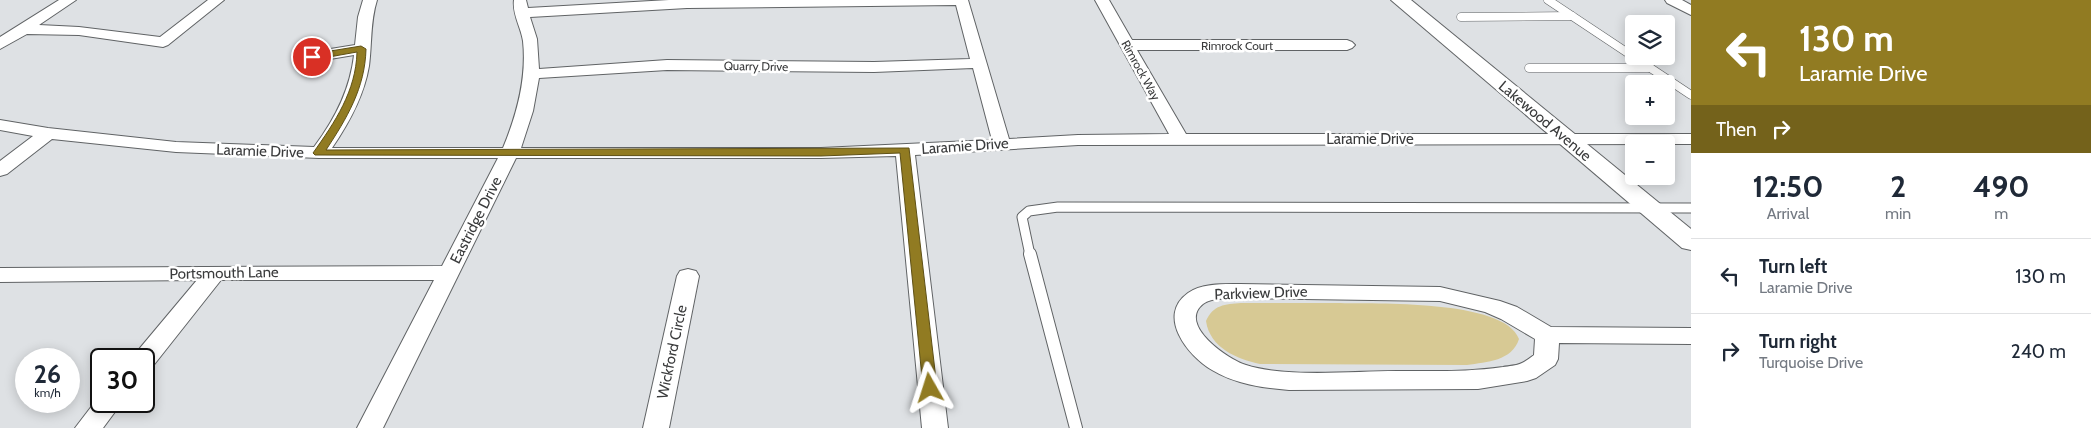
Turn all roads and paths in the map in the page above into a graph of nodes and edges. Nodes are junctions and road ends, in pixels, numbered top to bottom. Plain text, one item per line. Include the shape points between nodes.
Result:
1 (69, 0) edge
2 (217, 0) edge
3 (370, 0) edge
4 (1102, 0) edge
5 (1400, 0) edge
6 (1548, 0) edge
7 (1672, 0) edge
8 (521, 6) edge
9 (1691, 11) edge
10 (1573, 16) junction
11 (1461, 18) dead end
12 (23, 29) junction
13 (0, 44) edge
14 (1127, 45) junction
15 (1347, 45) dead end
16 (361, 49) junction
17 (312, 57) dead end
18 (979, 63) junction
19 (1529, 68) dead end
20 (1650, 68) junction
21 (532, 74) junction
22 (1691, 95) edge
23 (0, 126) edge
24 (48, 133) junction
25 (1566, 139) junction
26 (1691, 139) edge
27 (1180, 140) junction
28 (1002, 144) junction
29 (905, 150) junction
30 (319, 153) junction
31 (510, 153) junction
32 (0, 170) edge
33 (1650, 208) junction
34 (1691, 208) edge
35 (1691, 242) edge
36 (215, 273) junction
37 (449, 273) junction
38 (0, 275) edge
39 (688, 276) dead end
40 (1547, 335) junction
41 (1691, 336) edge
42 (154, 348) edge
43 (100, 413) edge
44 (88, 428) edge
45 (370, 428) edge
46 (656, 428) edge
47 (934, 428) edge
48 (1076, 428) edge

1 - 12 street
2 - 12 street via 163,42 80,31
3 - 16 street
4 - 14 street, Rimrock Way
5 - 25 street, Lakewood Avenue
6 - 10 lane
7 - 9 street
8 - 18 street via 683,1 962,1
8 - 21 street, Eastridge Drive via 529,36
10 - 11 lane
10 - 20 lane
12 - 13 street
14 - 15 street, Rimrock Court
14 - 27 street, Rimrock Way
16 - 17 street
16 - 30 street via 356,89 337,127
18 - 21 street, Quarry Drive via 856,67 667,65
18 - 28 street
19 - 20 lane
20 - 22 lane
21 - 31 street, Eastridge Drive via 529,98
23 - 24 street, Laramie Drive
24 - 30 street, Laramie Drive via 176,147
24 - 32 street
25 - 26 street, Laramie Drive
25 - 27 street, Laramie Drive
25 - 33 street, Lakewood Avenue
27 - 28 street, Laramie Drive
28 - 29 street, Laramie Drive
29 - 31 street, Laramie Drive
29 - 47 street
30 - 31 street, Laramie Drive
31 - 37 street, Eastridge Drive
33 - 34 lane
33 - 35 street, Lakewood Avenue
33 - 48 lane via 1058,208 1028,211 1022,217 1022,224
36 - 37 street, Portsmouth Lane
36 - 38 street, Portsmouth Lane
36 - 42 street
37 - 45 street, Eastridge Drive
39 - 46 street, Wickford Circle
40 - 40 street, Parkview Drive via 1492,306 1420,293 1221,292 1195,299 1186,315 1194,340 1218,363 1258,378 1289,381 1478,380 1513,376 1527,372 1546,359
40 - 41 street, Parkview Drive
43 - 44 street

